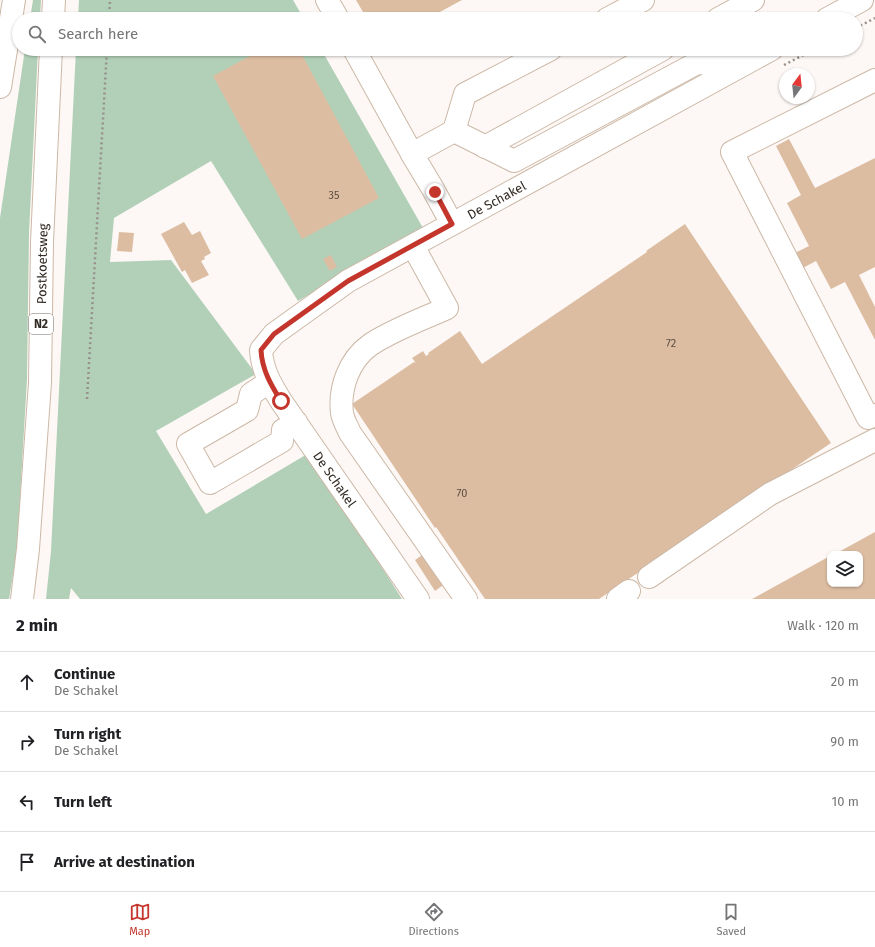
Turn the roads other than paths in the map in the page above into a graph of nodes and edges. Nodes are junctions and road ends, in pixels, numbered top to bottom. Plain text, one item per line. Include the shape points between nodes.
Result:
1 (14, 0) edge
2 (54, 0) edge
3 (327, 0) edge
4 (643, 0) edge
5 (753, 0) edge
6 (862, 0) edge
7 (12, 12) edge
8 (12, 12) edge
9 (53, 12) edge
10 (334, 12) edge
11 (621, 12) edge
12 (731, 12) edge
13 (840, 12) edge
14 (51, 56) edge
15 (358, 56) edge
16 (538, 56) edge
17 (649, 56) edge
18 (759, 56) edge
19 (745, 64) junction
20 (875, 80) edge
21 (0, 87) edge
22 (454, 131) junction
23 (484, 147) junction
24 (412, 154) junction
25 (452, 224) junction
26 (413, 246) junction
27 (269, 382) junction
28 (875, 414) edge
29 (296, 422) junction
30 (875, 440) edge
31 (649, 577) dead end
32 (22, 599) edge
33 (418, 599) edge
34 (466, 599) edge

1 - 8 main road
2 - 9 main road
3 - 10 main road
4 - 11 main road
5 - 12 main road
6 - 13 main road
7 - 21 main road
14 - 32 main road, Postkoetsweg / N2 via 42,242 40,383
15 - 24 main road
16 - 22 main road via 465,94
17 - 23 main road
18 - 19 main road, De Schakel
19 - 23 main road via 697,63 514,161
19 - 25 main road, De Schakel
20 - 28 main road via 732,152 868,418
22 - 23 main road
22 - 24 main road
24 - 25 main road
25 - 26 main road, De Schakel
26 - 27 main road, De Schakel via 348,281 274,334 261,350
26 - 34 main road via 447,308 370,345 357,357 348,373 343,390 342,415 350,433
27 - 29 main road, De Schakel
27 - 29 main road via 251,394 247,410 188,444 210,483 282,441 283,430
29 - 33 main road, De Schakel
30 - 31 main road via 770,494

